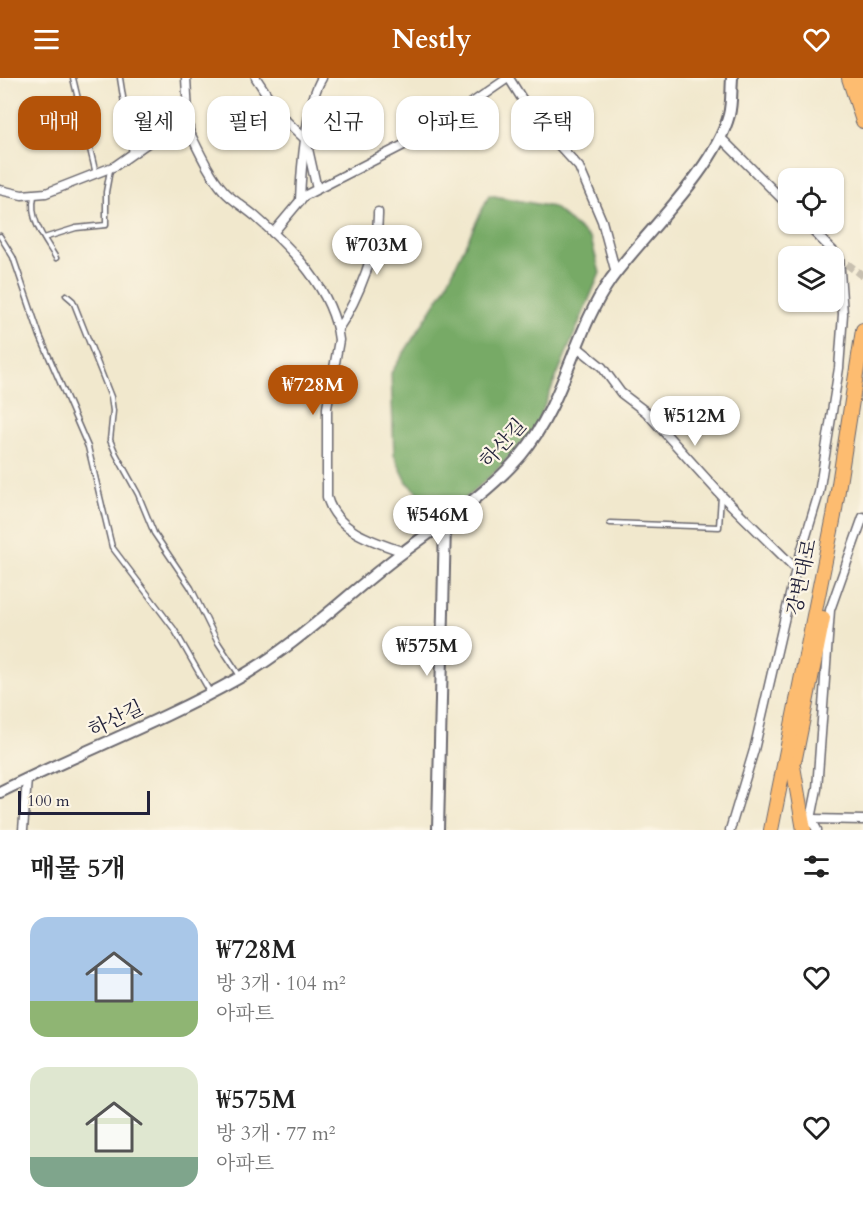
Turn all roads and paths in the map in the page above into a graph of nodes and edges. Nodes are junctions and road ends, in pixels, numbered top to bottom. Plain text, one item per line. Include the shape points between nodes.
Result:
1 (73, 78) edge
2 (120, 78) edge
3 (186, 78) edge
4 (256, 78) edge
5 (322, 78) edge
6 (508, 78) edge
7 (732, 78) edge
8 (849, 78) edge
9 (861, 78) edge
10 (863, 90) edge
11 (187, 96) edge
12 (315, 96) edge
13 (863, 121) edge
14 (302, 136) edge
15 (720, 137) junction
16 (195, 142) edge
17 (139, 150) edge
18 (304, 150) edge
19 (308, 150) edge
20 (133, 155) junction
21 (111, 168) junction
22 (96, 175) junction
23 (317, 189) junction
24 (0, 190) edge
25 (778, 195) edge
26 (34, 196) junction
27 (300, 201) junction
28 (378, 212) dead end
29 (273, 233) junction
30 (816, 234) edge
31 (0, 236) edge
32 (44, 238) junction
33 (828, 246) edge
34 (56, 258) dead end
35 (844, 261) edge
36 (847, 264) tunnel mouth
37 (616, 273) junction
38 (66, 295) dead end
39 (843, 312) edge
40 (338, 329) junction
41 (863, 330) edge
42 (576, 346) junction
43 (863, 403) edge
44 (721, 495) junction
45 (863, 517) edge
46 (610, 523) dead end
47 (445, 524) junction
48 (404, 552) junction
49 (796, 569) junction
50 (240, 677) junction
51 (210, 692) junction
52 (793, 766) junction
53 (27, 779) junction
54 (780, 790) junction
55 (0, 792) edge
56 (863, 820) edge
57 (808, 825) edge
58 (23, 830) edge
59 (438, 830) edge
60 (730, 830) edge
61 (765, 830) edge
62 (771, 830) edge
63 (778, 830) edge
64 (817, 830) edge

1 - 22 lane
2 - 20 lane
3 - 11 street
4 - 14 street via 281,116
5 - 12 street
6 - 23 street via 431,132
6 - 37 street via 534,118 579,167 602,221
7 - 15 street, 하산길 via 729,114
8 - 13 highway
9 - 10 highway
15 - 25 street
15 - 37 street, 하산길 via 708,161
16 - 29 street via 225,192
17 - 20 street
18 - 27 street
19 - 23 street
20 - 21 street
21 - 22 street
21 - 32 lane via 106,225 76,228
22 - 26 street
23 - 27 street
24 - 26 street
26 - 32 lane via 33,212
27 - 29 street
28 - 40 street via 372,249 352,306
29 - 40 street via 309,270
30 - 33 street
31 - 51 lane via 13,257 43,344 88,447 112,547 174,629
32 - 34 lane
35 - 36 street
37 - 42 street, 하산길 via 600,294
38 - 50 lane via 73,301 111,397 110,440 116,454 154,533 191,588
39 - 49 street via 839,368 819,493
40 - 48 street via 338,354 327,408 327,497 345,526
41 - 54 highway, 강변대로 via 834,516
42 - 44 street via 602,367 621,393 646,412
42 - 47 street, 하산길 via 542,428 520,456
43 - 52 highway, 강변대로
44 - 46 lane via 719,527
44 - 49 street
45 - 57 street via 830,610 817,789
47 - 48 street, 하산길
47 - 59 street
48 - 50 street, 하산길 via 300,636
49 - 60 street via 754,750
50 - 51 street, 하산길
51 - 53 street, 하산길
52 - 57 highway
52 - 63 highway, 강변대로
53 - 55 street, 하산길
53 - 58 street
54 - 61 highway
54 - 62 highway, 강변대로
56 - 57 street via 824,819
57 - 64 street

